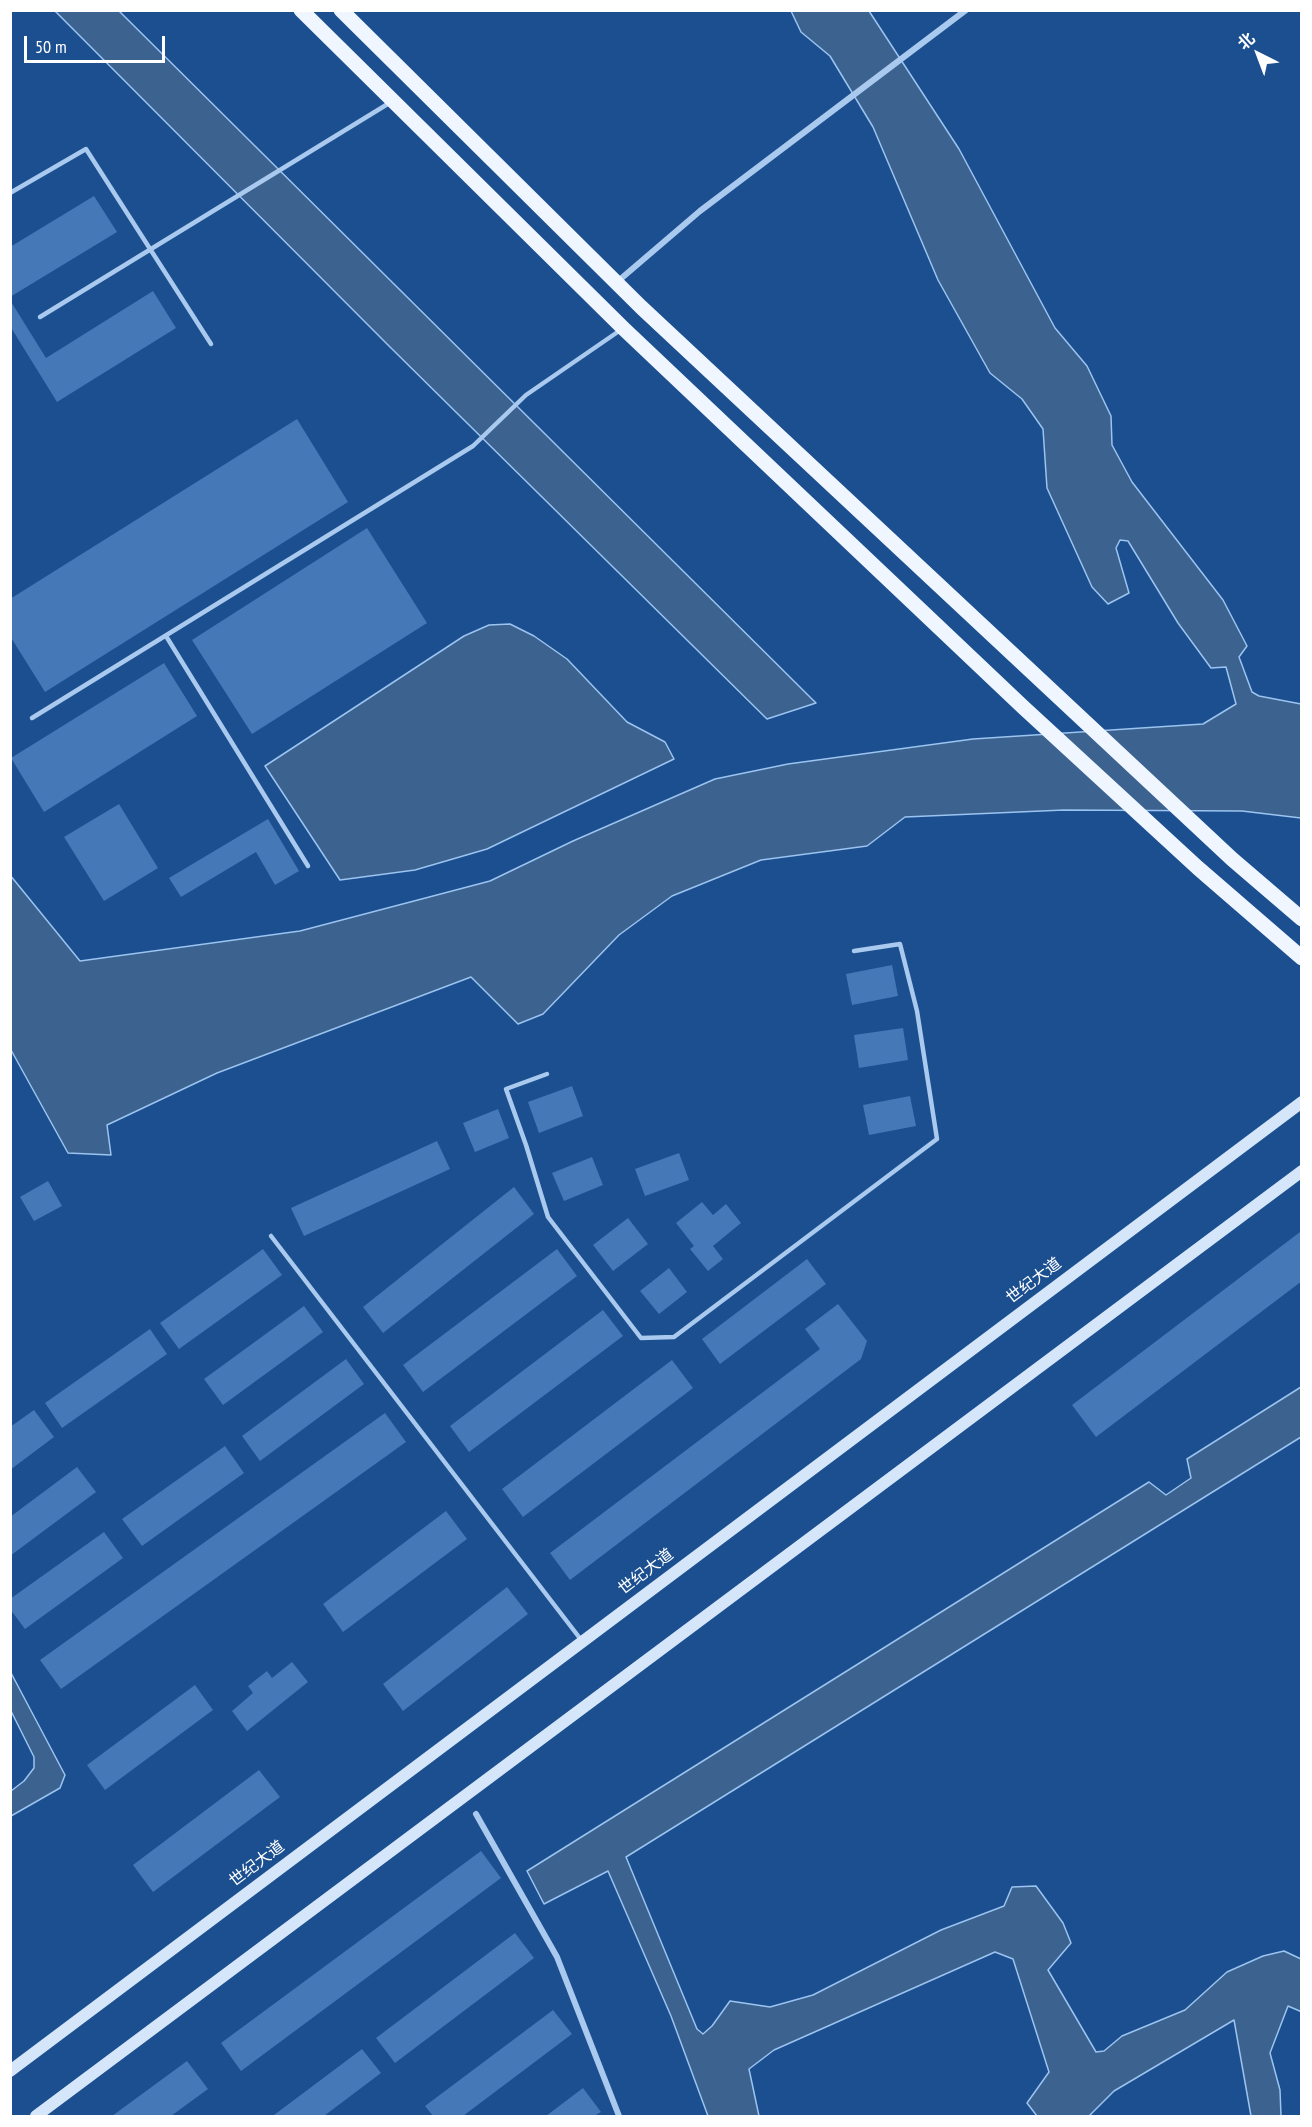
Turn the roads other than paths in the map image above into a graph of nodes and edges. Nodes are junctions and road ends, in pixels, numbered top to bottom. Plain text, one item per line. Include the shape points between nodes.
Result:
1 (301, 10) edge
2 (341, 10) edge
3 (966, 10) edge
4 (393, 101) junction
5 (10, 193) edge
6 (151, 250) junction
7 (616, 282) junction
8 (40, 317) dead end
9 (623, 328) junction
10 (211, 344) dead end
11 (166, 636) junction
12 (32, 718) dead end
13 (308, 866) dead end
14 (1302, 919) edge
15 (855, 951) dead end
16 (1302, 958) edge
17 (547, 1074) dead end
18 (1302, 1102) edge
19 (1302, 1171) edge
20 (271, 1236) dead end
21 (582, 1641) junction
22 (476, 1814) dead end
23 (11, 2069) edge
24 (36, 2116) edge
25 (619, 2116) edge

1 - 4 main road
2 - 7 main road
3 - 7 street via 700,211
4 - 6 lane
4 - 9 main road
5 - 6 lane via 86,149
6 - 8 lane
6 - 10 lane
7 - 14 main road via 1064,703
9 - 11 lane via 526,395 473,446
9 - 16 main road via 1023,707
11 - 12 lane
11 - 13 lane
15 - 17 lane via 900,944 917,1011 937,1139 674,1337 641,1338 548,1217 506,1089
18 - 21 main road, 世纪大道
19 - 24 main road
20 - 21 lane
21 - 23 main road, 世纪大道
22 - 25 street via 557,1957

